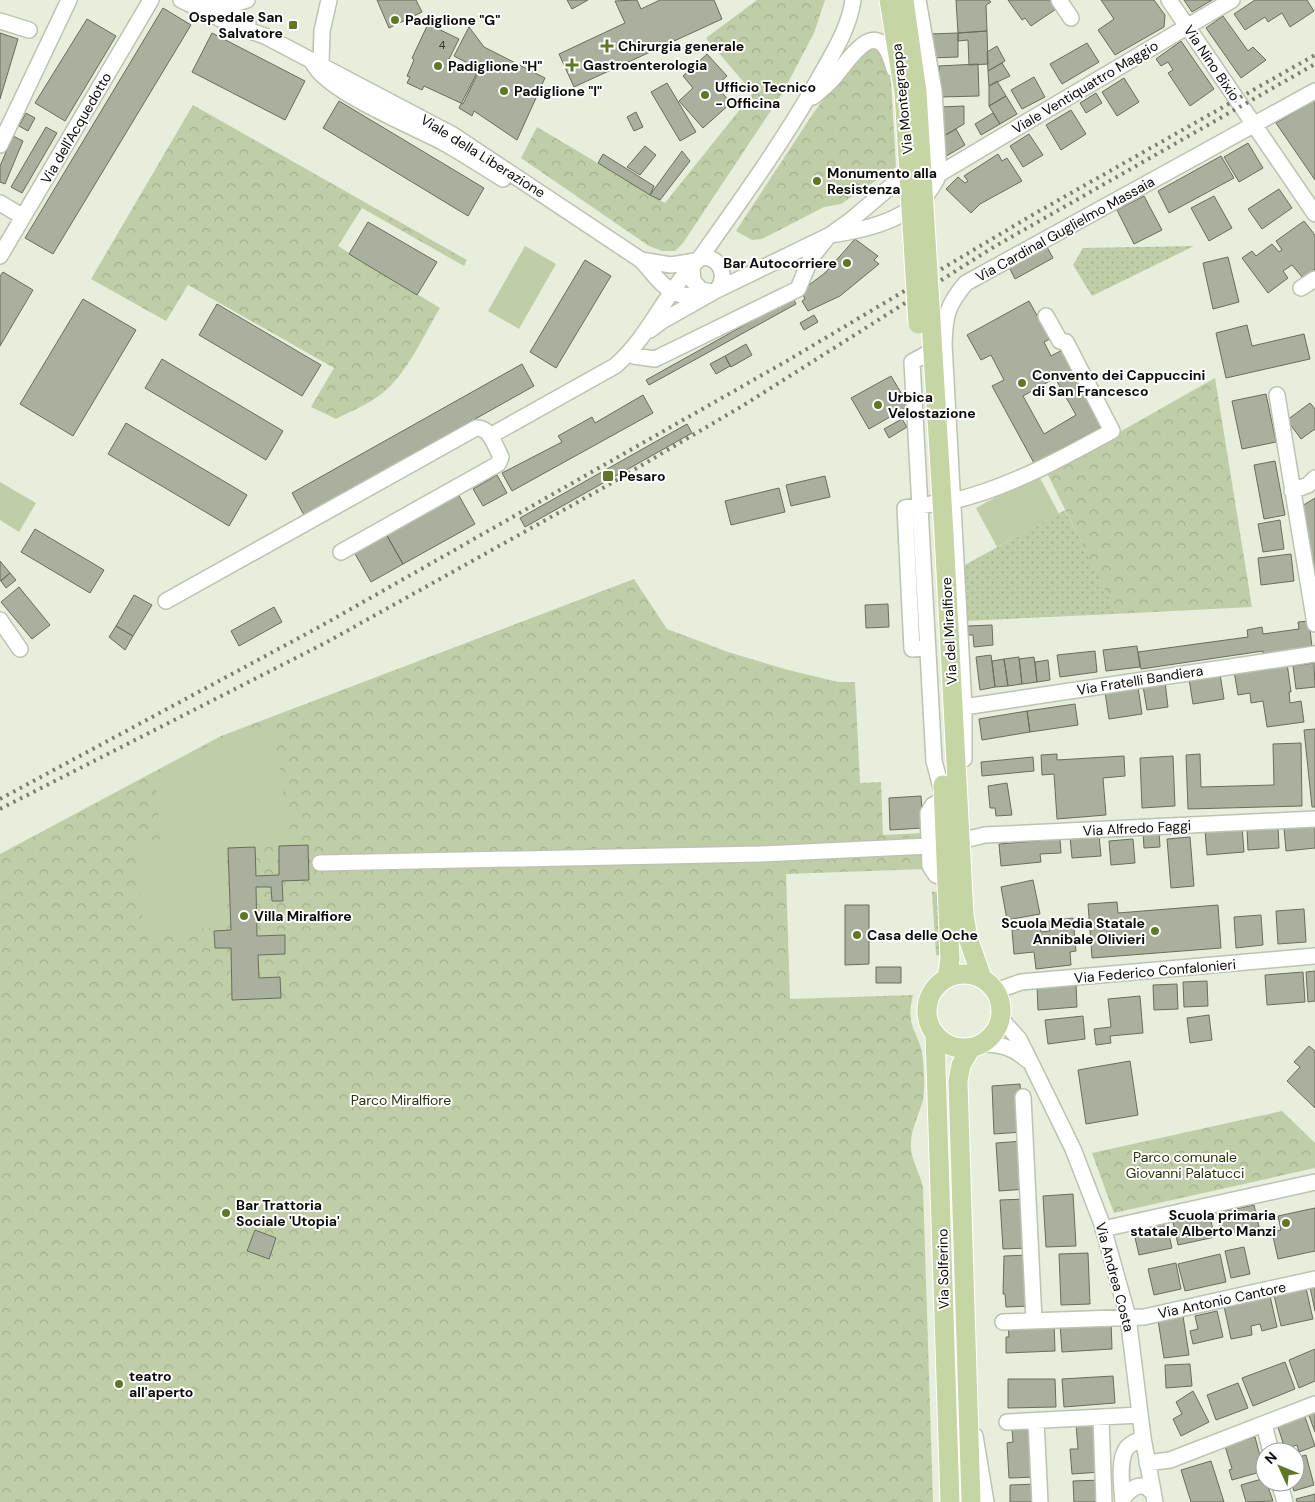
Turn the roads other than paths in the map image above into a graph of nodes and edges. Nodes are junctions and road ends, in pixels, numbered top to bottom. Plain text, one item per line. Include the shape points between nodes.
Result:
1 (69, 0) edge
2 (151, 0) edge
3 (181, 0) edge
4 (207, 0) edge
5 (247, 0) edge
6 (853, 0) edge
7 (889, 0) edge
8 (1059, 0) edge
9 (1169, 0) edge
10 (1232, 0) edge
11 (916, 2) edge
12 (326, 3) edge
13 (223, 8) junction
14 (1071, 18) dead end
15 (0, 21) edge
16 (1187, 26) junction
17 (29, 30) dead end
18 (265, 36) junction
19 (316, 62) junction
20 (1315, 91) edge
21 (910, 93) junction
22 (803, 107) junction
23 (1254, 125) junction
24 (0, 145) edge
25 (939, 174) junction
26 (541, 193) junction
27 (0, 203) edge
28 (1315, 214) edge
29 (23, 217) junction
30 (724, 227) junction
31 (830, 235) junction
32 (0, 256) edge
33 (641, 260) junction
34 (696, 262) junction
35 (720, 266) junction
36 (750, 272) junction
37 (1315, 280) edge
38 (922, 285) joint
39 (1301, 288) dead end
40 (671, 290) junction
41 (712, 291) junction
42 (1046, 316) dead end
43 (642, 336) junction
44 (944, 344) junction
45 (630, 353) junction
46 (1277, 395) dead end
47 (490, 436) junction
48 (920, 478) junction
49 (1315, 478) edge
50 (1292, 490) junction
51 (952, 494) junction
52 (921, 506) junction
53 (341, 552) dead end
54 (166, 601) dead end
55 (0, 620) edge
56 (1315, 624) edge
57 (928, 648) junction
58 (20, 649) dead end
59 (1315, 654) edge
60 (964, 706) junction
61 (951, 798) junction
62 (1315, 819) edge
63 (960, 841) junction
64 (929, 846) junction
65 (320, 864) dead end
66 (947, 880) junction
67 (1315, 956) edge
68 (947, 978) junction
69 (982, 978) junction
70 (996, 991) junction
71 (1001, 1020) junction
72 (935, 1035) junction
73 (977, 1046) junction
74 (1039, 1072) junction
75 (1023, 1096) dead end
76 (1315, 1182) edge
77 (1103, 1229) junction
78 (1315, 1280) edge
79 (1128, 1317) junction
80 (1034, 1320) junction
81 (1003, 1322) dead end
82 (966, 1388) junction
83 (1315, 1404) edge
84 (1140, 1415) junction
85 (1101, 1418) junction
86 (1036, 1421) junction
87 (1007, 1422) dead end
88 (1264, 1424) junction
89 (1143, 1438) junction
90 (1268, 1442) edge
91 (1147, 1464) junction
92 (1153, 1497) edge
93 (1123, 1500) edge
94 (950, 1502) edge
95 (971, 1502) edge
96 (986, 1502) edge
97 (1040, 1502) edge
98 (1104, 1502) edge

1 - 24 street
2 - 29 street, Via dell'Acquedotto
3 - 18 street, Viale della Liberazione via 234,26
4 - 13 street, Viale della Liberazione
5 - 13 street
6 - 22 street via 840,43
7 - 21 main road, Via Montegrappa
8 - 14 street
9 - 16 street, Via Nino Bixio
10 - 16 street, Viale Ventiquattro Maggio
11 - 21 main road, Via Montegrappa
11 - 25 street via 934,91
12 - 19 street
13 - 18 street, Viale della Liberazione
15 - 17 street
16 - 23 street, Via Nino Bixio
16 - 25 street, Viale Ventiquattro Maggio
18 - 19 street, Viale della Liberazione
19 - 26 street, Viale della Liberazione via 508,166
19 - 26 street via 317,72 344,91 446,144 512,184 528,192
20 - 23 street, Via Cardinal Guglielmo Massaia
21 - 22 street via 896,77 890,54 884,46 876,41 866,42 856,48 830,82
21 - 38 main road, Via Montegrappa, bridge
22 - 30 street
23 - 28 street, Via Nino Bixio
23 - 44 street, Via Cardinal Guglielmo Massaia via 966,283 951,301 945,320
25 - 31 street, Viale Ventiquattro Maggio via 914,173 902,179
25 - 31 street, Viale Ventiquattro Maggio via 932,190 904,213 861,230
26 - 33 street, Viale della Liberazione
27 - 29 street
29 - 32 street, Via dell'Acquedotto
30 - 34 street
30 - 35 street
31 - 36 street, Viale Ventiquattro Maggio
31 - 45 street via 811,258 798,289 655,359
33 - 34 street, Viale della Liberazione via 670,265
33 - 40 street, Viale della Liberazione
34 - 35 street via 708,258
34 - 40 street
34 - 41 street via 693,281
35 - 36 street
35 - 41 street via 723,279
36 - 41 street, Viale Ventiquattro Maggio
37 - 39 street
38 - 61 main road, Via del Miralfiore, bridge
40 - 41 street via 685,297
40 - 43 street
41 - 43 street, Viale Ventiquattro Maggio
42 - 51 street via 1060,341 1066,342 1112,431 1041,470 973,496
43 - 45 street
44 - 48 street, Via del Miralfiore via 912,362
44 - 51 street, Via Cardinal Guglielmo Massaia
45 - 47 street via 615,366
46 - 50 street
47 - 53 street via 501,457 498,464
47 - 54 street via 482,428 476,428
48 - 51 street via 938,475
48 - 52 street, Via del Miralfiore
49 - 50 street via 1308,485
50 - 56 street
51 - 52 street
51 - 60 street, Via Cardinal Guglielmo Massaia
52 - 57 street, Via del Miralfiore
52 - 57 street via 905,508 912,649
55 - 58 street
57 - 61 street, Via del Miralfiore via 934,761
59 - 60 street, Via Fratelli Bandiera
60 - 61 street, Via Cardinal Guglielmo Massaia via 964,757
61 - 63 main road, Via del Miralfiore
61 - 64 street via 933,805 928,813
61 - 66 main road, Via del Miralfiore
62 - 63 street, Via Alfredo Faggi via 985,835
63 - 69 main road, Via del Miralfiore via 965,923
64 - 65 street via 760,854
64 - 66 street via 930,866 936,876
66 - 68 main road, Via del Miralfiore via 950,959
67 - 70 street, Via Federico Confalonieri via 1021,982
68 - 69 main road via 970,974
68 - 72 main road via 931,994 928,1004 928,1021
69 - 70 main road
70 - 71 main road
71 - 73 main road via 991,1037
71 - 74 street, Via Andrea Costa via 1019,1039
72 - 73 main road via 952,1047
72 - 94 main road, Via Solferino
73 - 74 street, Via Andrea Costa via 1001,1044
73 - 82 main road, Via Solferino via 961,1065 958,1081
74 - 77 street, Via Andrea Costa
75 - 80 street
76 - 77 street
77 - 79 street, Via Andrea Costa
78 - 79 street, Via Antonio Cantore via 1144,1317
79 - 80 street, Via Antonio Cantore
79 - 84 street, Via Andrea Costa
80 - 81 street, Via Antonio Cantore
82 - 95 main road, Via Solferino
82 - 96 street
83 - 88 street
84 - 85 street
84 - 89 street, Via Andrea Costa
85 - 86 street
85 - 98 street
86 - 87 street
86 - 97 street
88 - 90 street
88 - 91 street via 1170,1460
89 - 91 street, Via Andrea Costa
89 - 93 street via 1125,1450
91 - 92 street, Via Andrea Costa
92 - 93 street via 1144,1486 1138,1486 1131,1488

